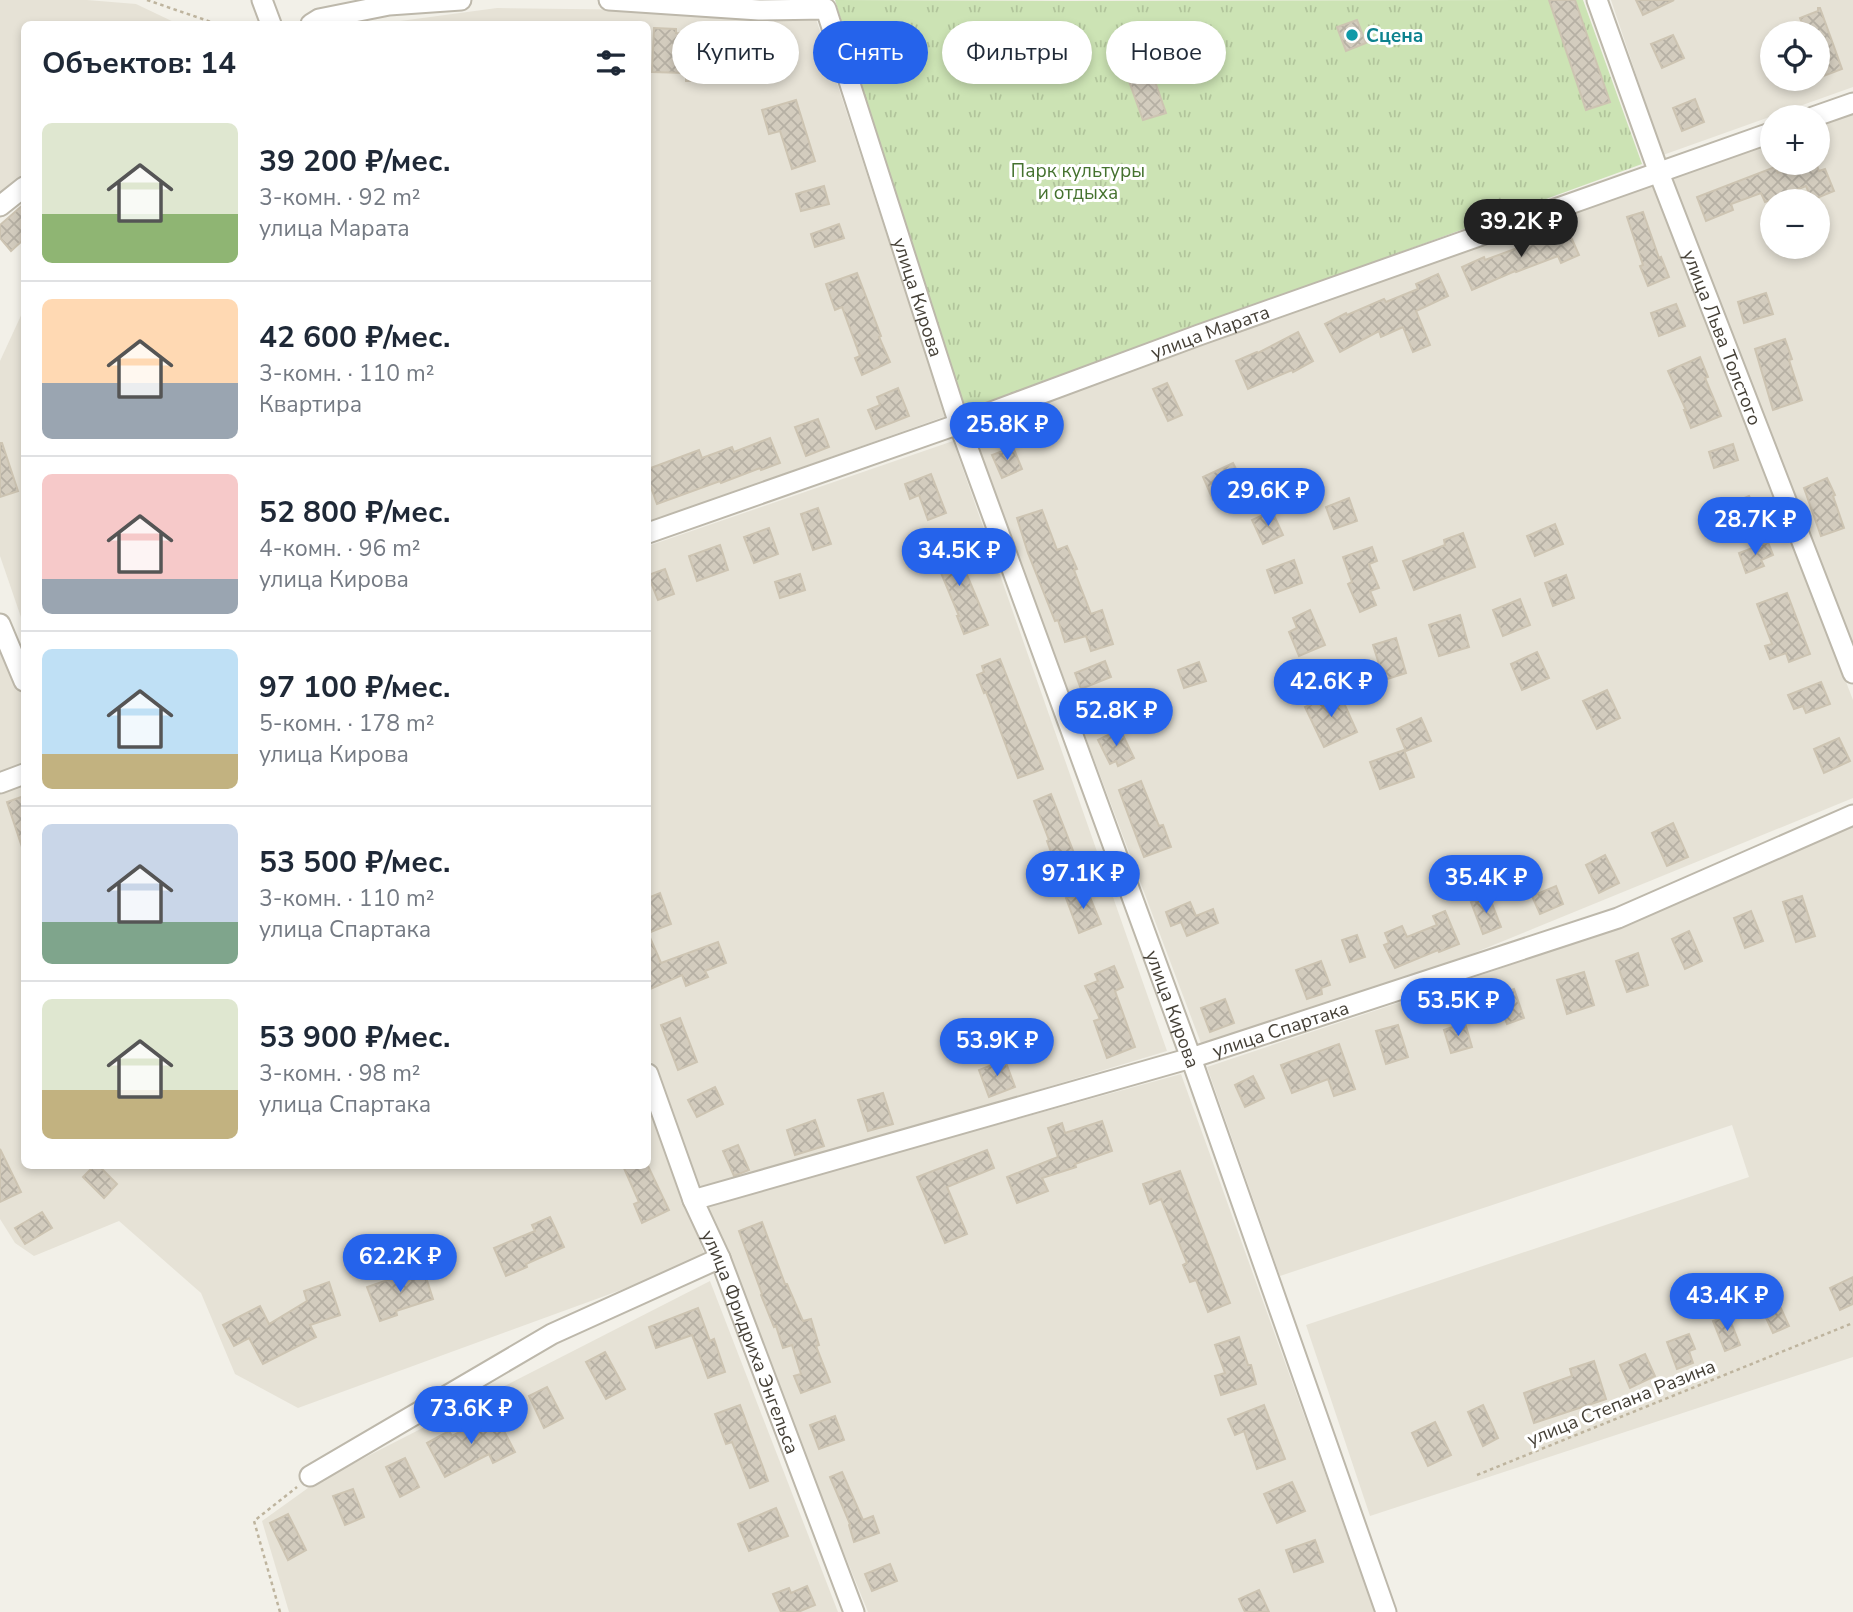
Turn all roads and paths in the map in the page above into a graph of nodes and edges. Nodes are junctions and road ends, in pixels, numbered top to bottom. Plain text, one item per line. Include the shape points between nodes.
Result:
1 (147, 0) edge
2 (262, 0) edge
3 (461, 0) edge
4 (609, 0) edge
5 (1597, 0) edge
6 (209, 21) edge
7 (270, 21) edge
8 (316, 21) edge
9 (1853, 103) edge
10 (1830, 111) edge
11 (1760, 137) edge
12 (1659, 173) junction
13 (21, 189) edge
14 (0, 206) edge
15 (959, 424) junction
16 (651, 532) edge
17 (0, 624) edge
18 (1853, 673) edge
19 (21, 674) edge
20 (21, 776) edge
21 (0, 783) edge
22 (1853, 815) edge
23 (1191, 1058) junction
24 (651, 1082) edge
25 (693, 1200) junction
26 (720, 1258) junction
27 (1853, 1323) edge
28 (1477, 1475) dead end
29 (310, 1476) joint
30 (280, 1612) edge
31 (854, 1612) edge
32 (1386, 1612) edge

1 - 6 path
2 - 7 street
3 - 8 street via 389,5
4 - 15 street, улица Кирова via 759,10 825,9
5 - 12 street, улица Льва Толстого
9 - 10 street
11 - 12 street, улица Марата
12 - 15 street, улица Марата
12 - 18 street, улица Льва Толстого
13 - 14 street
15 - 16 street, улица Марата
15 - 23 street, улица Кирова
17 - 19 street
20 - 21 street
22 - 23 street, улица Спартака via 1618,918
23 - 25 street, улица Спартака
23 - 32 street, улица Кирова
24 - 25 street, улица Фридриха Энгельса
25 - 26 street, улица Фридриха Энгельса
26 - 29 street via 552,1334
26 - 31 street, улица Фридриха Энгельса
27 - 28 path, улица Степана Разина
29 - 30 path via 254,1521

